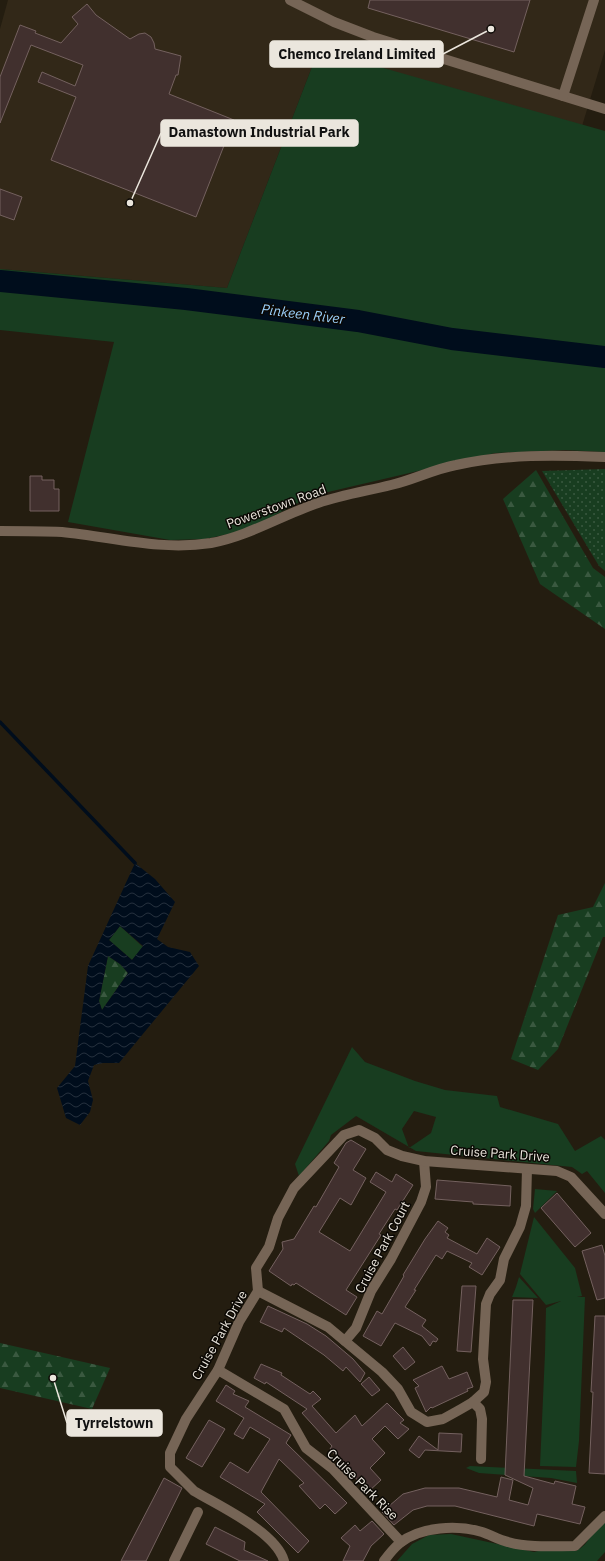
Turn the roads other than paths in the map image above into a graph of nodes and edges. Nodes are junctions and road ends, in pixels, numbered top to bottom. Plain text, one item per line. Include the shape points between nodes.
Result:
1 (290, 0) edge
2 (594, 0) edge
3 (563, 96) junction
4 (605, 109) edge
5 (605, 458) edge
6 (0, 532) edge
7 (424, 1161) junction
8 (527, 1169) junction
9 (605, 1214) edge
10 (258, 1291) junction
11 (345, 1341) junction
12 (218, 1370) junction
13 (473, 1402) junction
14 (481, 1459) dead end
15 (198, 1512) dead end
16 (605, 1516) edge
17 (401, 1542) junction
18 (174, 1561) edge
19 (284, 1561) edge
20 (384, 1561) edge

1 - 3 street via 334,22 373,37
2 - 3 street
3 - 4 street
5 - 6 street, Powerstown Road via 565,455 496,457 455,465 393,485 319,503 248,533 211,542 173,546 62,532
7 - 8 street, Cruise Park Drive
7 - 10 street, Cruise Park Drive via 387,1150 375,1138 359,1130 344,1135 294,1188 278,1218 270,1246 256,1268
7 - 11 street, Cruise Park Court via 426,1187 421,1202 371,1291 356,1328
8 - 9 street, Cruise Park Drive via 557,1171 571,1177
8 - 13 street via 526,1206 520,1227 504,1259 500,1280 486,1304 483,1359 486,1382 484,1392
10 - 11 street via 328,1327
10 - 12 street, Cruise Park Drive via 239,1322
11 - 13 street via 398,1389 411,1412 427,1422 443,1419
12 - 17 street, Cruise Park Rise via 284,1409 306,1448 333,1469
12 - 19 street, Cruise Park Drive via 186,1419 170,1453 170,1467 194,1491 259,1530 277,1546
13 - 14 street via 480,1409 482,1419
15 - 18 street
16 - 17 street via 575,1546 508,1542 459,1527 419,1533
17 - 20 street

